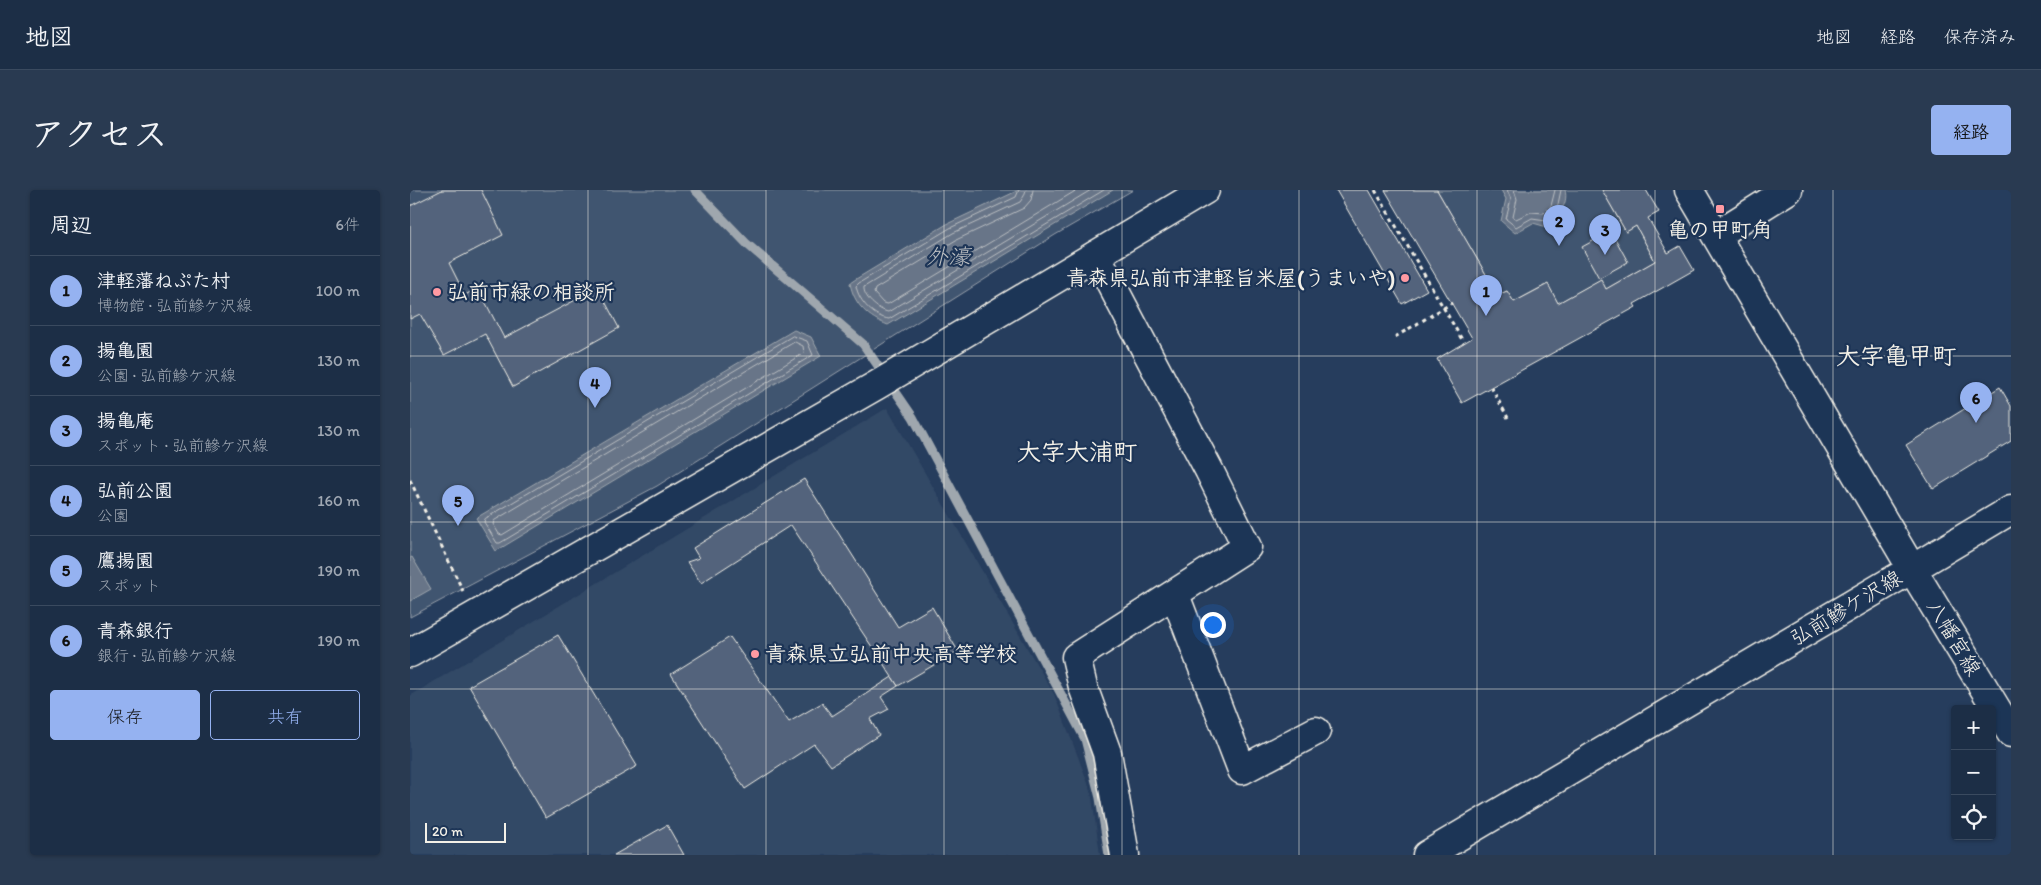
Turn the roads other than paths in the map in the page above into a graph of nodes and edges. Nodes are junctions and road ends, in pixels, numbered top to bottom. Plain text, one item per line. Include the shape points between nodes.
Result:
1 (1205, 190) edge
2 (1689, 190) edge
3 (1788, 190) edge
4 (1716, 235) junction
5 (1096, 255) junction
6 (2011, 510) edge
7 (1912, 569) junction
8 (1175, 595) junction
9 (410, 653) edge
10 (1316, 731) dead end
11 (2011, 733) edge
12 (1125, 855) edge
13 (1427, 855) edge

1 - 5 street
2 - 4 street, 弘前鰺ケ沢線
3 - 4 street
4 - 7 street, 弘前鰺ケ沢線
5 - 8 street via 1247,548
5 - 9 street
6 - 7 street
7 - 11 street, 八幡宮線
7 - 13 street, 弘前鰺ケ沢線
8 - 10 street via 1242,770
8 - 12 street via 1076,657 1083,687 1107,753

